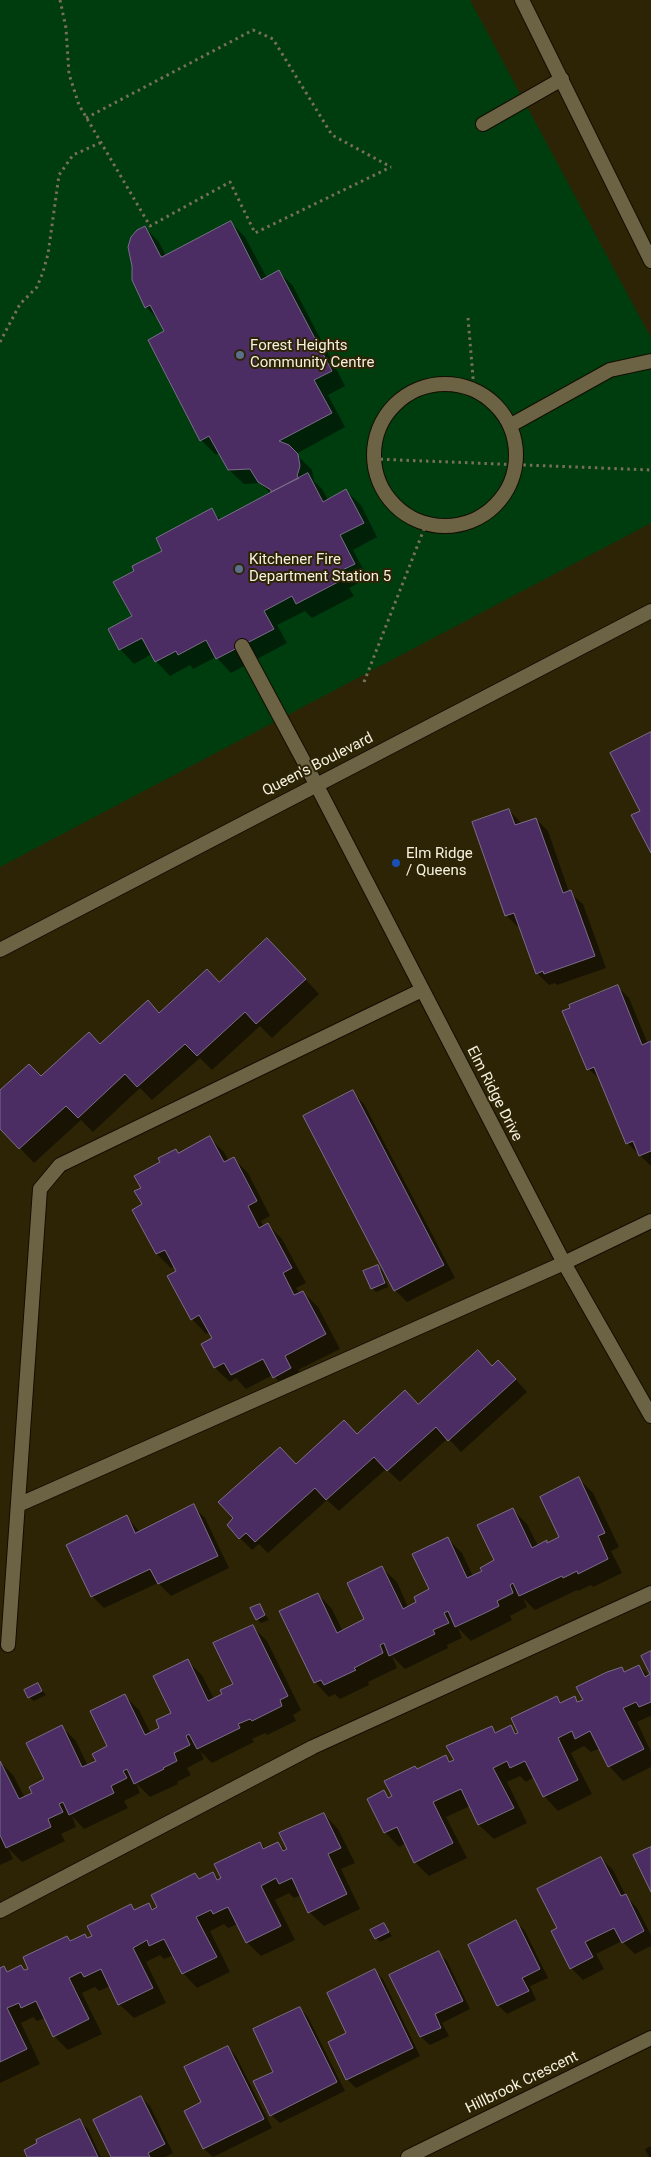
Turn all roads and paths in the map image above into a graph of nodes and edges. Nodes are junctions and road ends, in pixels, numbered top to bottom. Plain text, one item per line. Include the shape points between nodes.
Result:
1 (60, 0) edge
2 (522, 0) edge
3 (562, 79) junction
4 (86, 118) junction
5 (483, 124) dead end
6 (102, 142) junction
7 (651, 261) edge
8 (468, 318) dead end
9 (0, 342) edge
10 (651, 361) edge
11 (474, 389) junction
12 (511, 425) junction
13 (374, 459) junction
14 (517, 463) junction
15 (651, 470) edge
16 (426, 524) junction
17 (651, 611) edge
18 (242, 646) dead end
19 (364, 682) dead end
20 (316, 784) junction
21 (0, 950) edge
22 (422, 990) junction
23 (651, 1221) edge
24 (564, 1264) junction
25 (651, 1416) edge
26 (18, 1505) junction
27 (651, 1593) edge
28 (8, 1645) dead end
29 (0, 1911) edge
30 (651, 2038) edge
31 (408, 2157) edge

1 - 4 path via 66,28 69,74
2 - 3 street
3 - 5 street
3 - 7 street
4 - 6 path
4 - 6 path via 253,30 273,39 332,135 391,167 255,233 230,182 150,226
6 - 9 path via 74,155 58,175 48,254 38,287 20,304
8 - 11 path
10 - 12 street via 610,370
11 - 12 street via 496,405
11 - 13 street via 440,384 422,387 400,399 385,415 374,438
12 - 14 street
13 - 14 path
13 - 16 street via 377,479 385,494 402,513
14 - 15 path
14 - 16 street via 512,482 497,504 478,519 451,526
16 - 19 path
17 - 20 street, Queen's Boulevard
18 - 20 street, Elm Ridge Drive
20 - 21 street, Queen's Boulevard
20 - 22 street, Elm Ridge Drive
22 - 24 street, Elm Ridge Drive
22 - 26 street via 60,1165 40,1189
23 - 24 street
24 - 25 street, Elm Ridge Drive
24 - 26 street
26 - 28 street
27 - 29 street via 313,1747
30 - 31 street, Hillbrook Crescent

